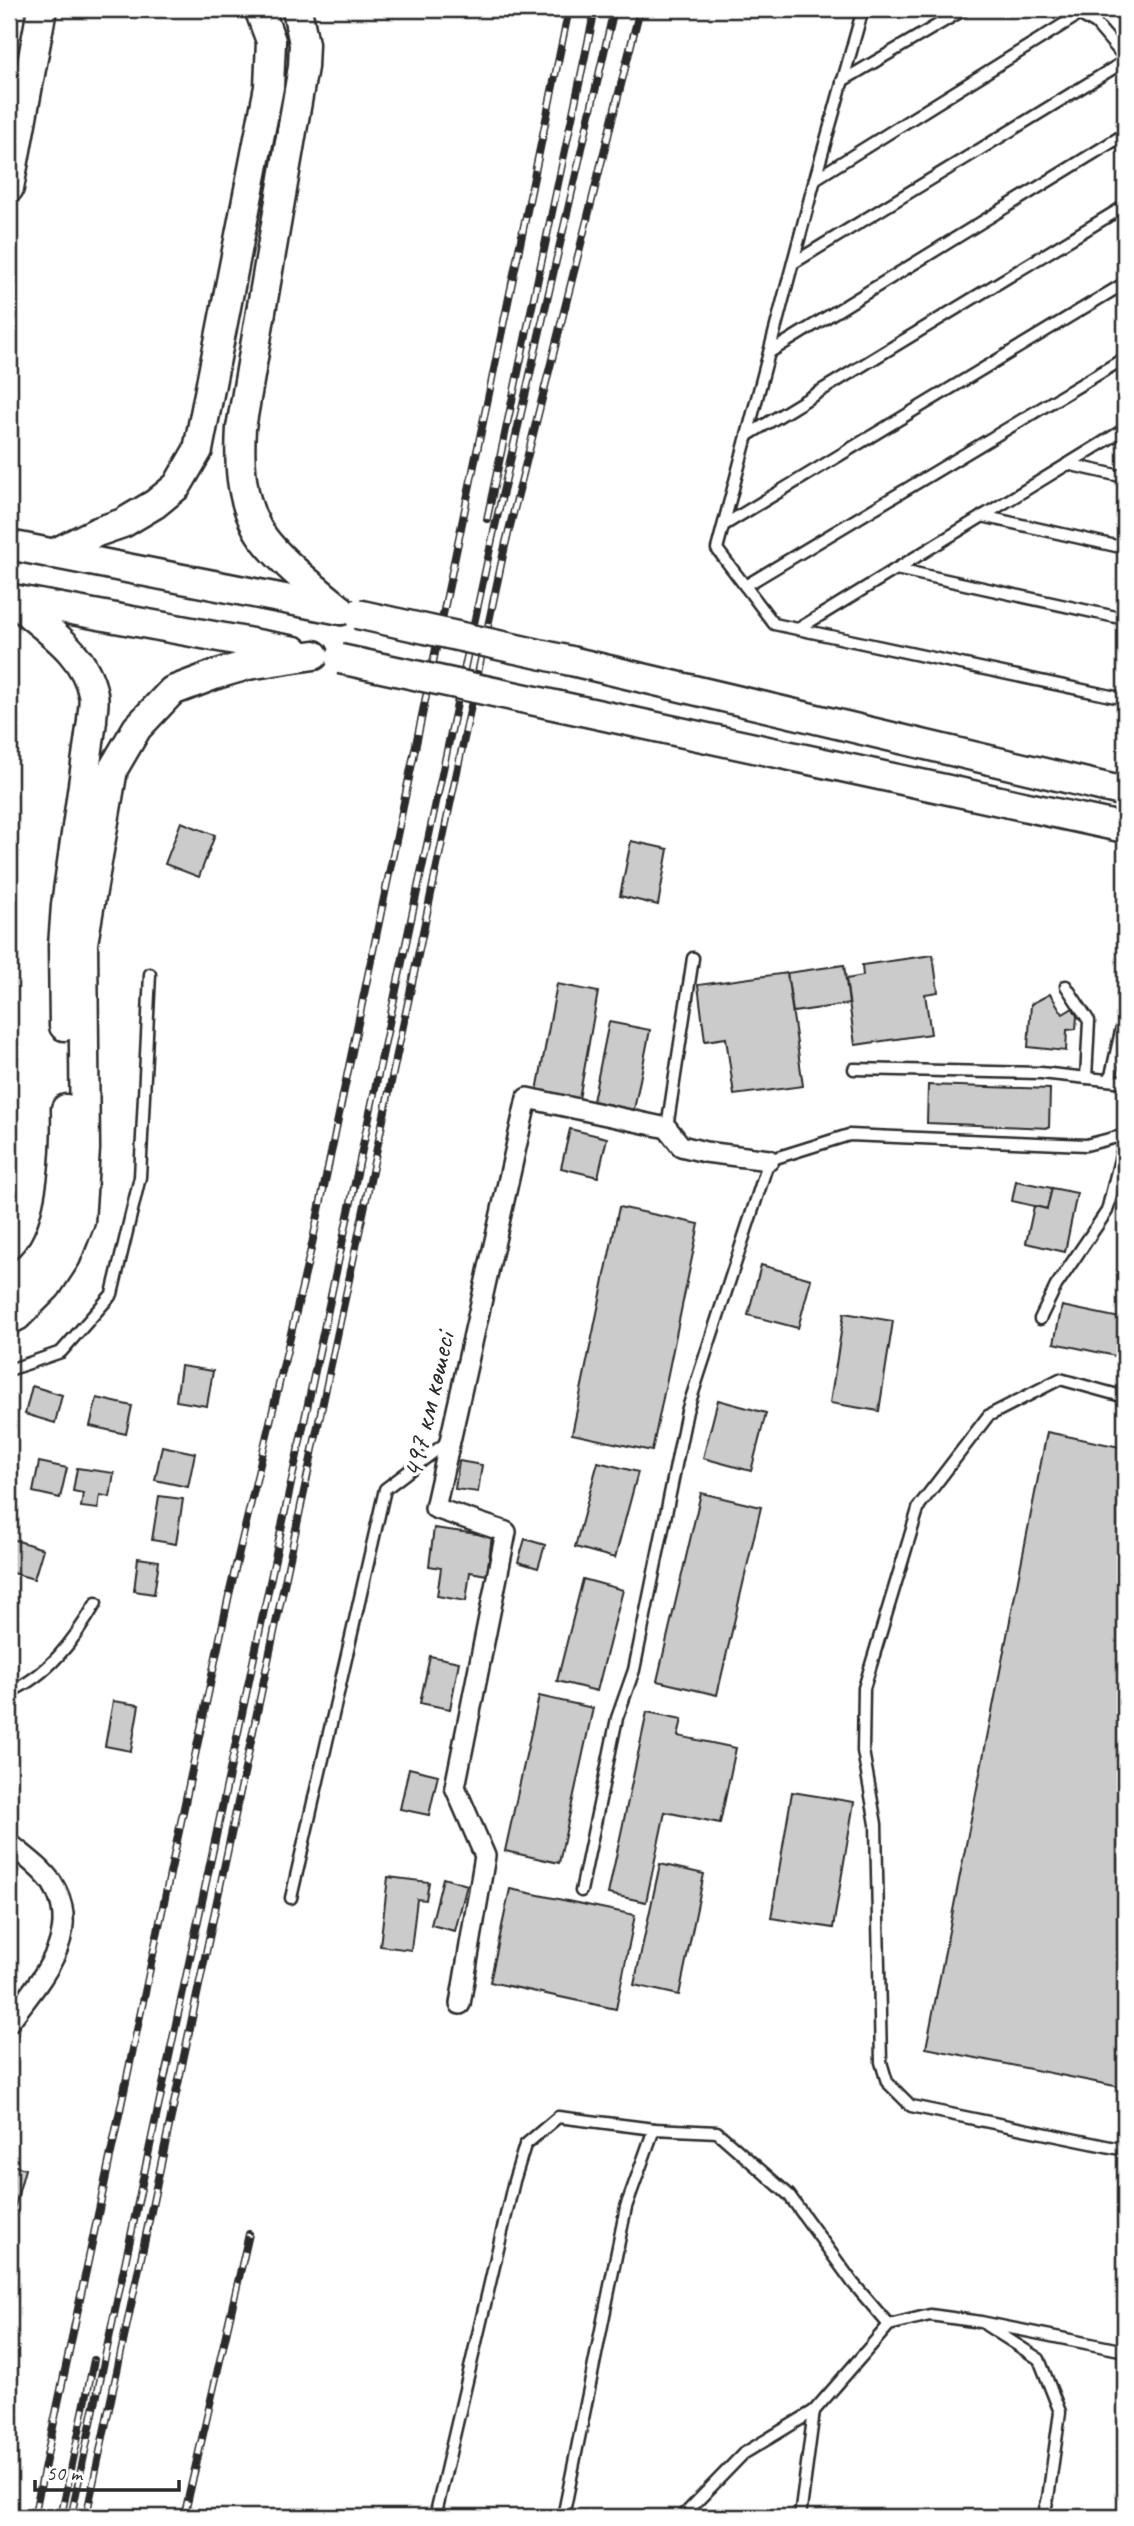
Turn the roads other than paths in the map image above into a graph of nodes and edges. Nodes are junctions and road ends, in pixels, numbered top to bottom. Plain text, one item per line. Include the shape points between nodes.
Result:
1 (42, 9) edge
2 (56, 9) edge
3 (260, 9) edge
4 (297, 9) edge
5 (863, 9) edge
6 (965, 9) edge
7 (1075, 12) edge
8 (1125, 60) edge
9 (30, 77) junction
10 (842, 82) junction
11 (1125, 134) edge
12 (815, 179) junction
13 (9, 188) edge
14 (1125, 206) edge
15 (795, 262) junction
16 (1125, 283) edge
17 (771, 352) junction
18 (1125, 358) edge
19 (1125, 429) edge
20 (748, 435) junction
21 (1067, 464) junction
22 (1125, 477) edge
23 (982, 516) junction
24 (723, 525) junction
25 (9, 545) edge
26 (1125, 548) edge
27 (53, 554) junction
28 (896, 569) junction
29 (745, 586) junction
30 (10, 598) edge
31 (349, 612) junction
32 (1125, 619) edge
33 (798, 629) junction
34 (327, 657) junction
35 (1125, 699) edge
36 (1125, 792) edge
37 (1125, 828) edge
38 (693, 958) dead end
39 (150, 974) dead end
40 (1066, 986) dead end
41 (1125, 1024) edge
42 (854, 1069) dead end
43 (1086, 1078) junction
44 (1110, 1080) junction
45 (1125, 1082) edge
46 (667, 1128) junction
47 (1125, 1137) edge
48 (769, 1160) junction
49 (9, 1285) edge
50 (1040, 1319) dead end
51 (9, 1320) edge
52 (9, 1370) edge
53 (1125, 1397) edge
54 (450, 1440) junction
55 (96, 1604) dead end
56 (9, 1692) edge
57 (9, 1843) edge
58 (582, 1891) dead end
59 (291, 1898) dead end
60 (460, 2004) dead end
61 (9, 2022) edge
62 (654, 2129) junction
63 (1125, 2150) edge
64 (981, 2322) junction
65 (889, 2325) junction
66 (1125, 2351) edge
67 (814, 2412) junction
68 (435, 2517) edge
69 (563, 2517) edge
70 (682, 2517) edge
71 (800, 2517) edge
72 (1043, 2517) edge

1 - 9 main road
2 - 9 main road via 42,35
3 - 27 main road via 271,41 269,87 198,450 177,486 155,505
4 - 31 main road via 303,67 241,428 241,471 258,529 299,574
5 - 10 lane
6 - 10 lane
7 - 8 lane via 1096,24
7 - 12 lane
8 - 15 lane
9 - 13 main road
10 - 12 lane
11 - 17 lane
12 - 15 lane
14 - 20 lane
15 - 17 lane
16 - 24 lane
17 - 20 lane
18 - 29 lane
19 - 21 lane
20 - 24 lane
21 - 22 lane
21 - 23 lane
23 - 26 lane
23 - 28 lane
24 - 29 lane via 717,549
25 - 27 main road
27 - 31 main road
28 - 32 lane
28 - 33 lane
29 - 33 lane via 774,624
30 - 34 main road
30 - 49 main road via 67,644 94,695 65,905 62,1188 44,1248
31 - 36 main road, bridge
33 - 35 lane
34 - 37 main road, bridge
34 - 51 main road via 227,671 172,691 137,728 114,769 83,943 85,1149 80,1221 66,1257 47,1286
38 - 46 lane
39 - 52 lane via 139,1177 112,1294 61,1352
40 - 43 lane via 1089,1021
41 - 44 lane
42 - 43 lane
43 - 44 lane
44 - 45 lane
46 - 48 street, 497 км көшесі via 681,1146
46 - 54 street, 497 км көшесі via 527,1098
47 - 48 lane via 1086,1144 849,1135
47 - 50 lane via 1107,1211 1056,1286
48 - 58 lane via 687,1411 634,1670 617,1718
53 - 63 lane via 1060,1379 988,1416 919,1506 864,1688 863,1751 876,1824 881,2062 887,2082 911,2106
54 - 59 lane via 385,1489
54 - 60 street, 497 км көшесі via 435,1508 506,1532 455,1787 485,1856
55 - 56 lane via 62,1652 37,1677
57 - 61 street via 52,1883 63,1926 61,1945 48,1969
62 - 65 lane via 717,2132 789,2195
62 - 68 lane via 558,2117 526,2144
62 - 69 lane via 625,2207
64 - 65 lane via 930,2315
64 - 66 lane
64 - 72 lane via 1039,2359 1060,2413
65 - 67 lane
67 - 70 lane via 743,2455
67 - 71 lane

